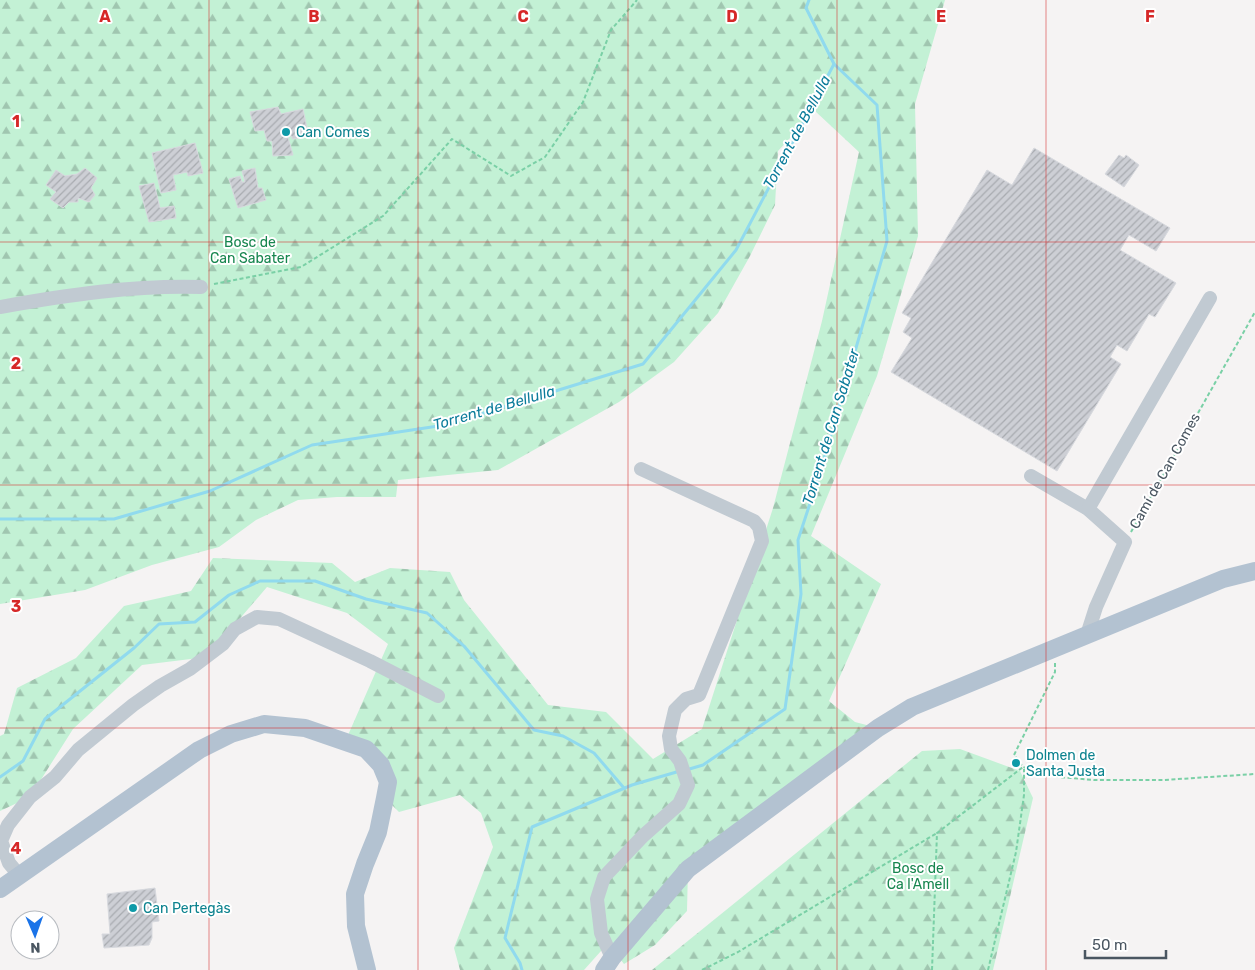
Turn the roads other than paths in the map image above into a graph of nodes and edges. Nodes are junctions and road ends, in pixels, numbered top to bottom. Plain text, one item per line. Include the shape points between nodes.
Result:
1 (202, 287) road end
2 (1210, 298) dead end
3 (0, 306) edge
4 (641, 469) dead end
5 (1031, 476) dead end
6 (1088, 509) junction
7 (1255, 571) edge
8 (1087, 635) junction
9 (438, 696) dead end
10 (19, 875) junction
11 (0, 889) edge
12 (608, 964) edge
13 (367, 970) edge

1 - 3 street via 118,289
2 - 6 street
4 - 12 street via 754,521 762,540 699,695 686,699 675,710 669,736 671,749 680,761 688,785 679,804 604,877 597,899
5 - 6 street
6 - 8 street, Camí de Can Comes via 1125,542
7 - 8 main road via 1223,579
8 - 12 main road via 912,707 878,728 688,869
9 - 10 street via 280,619 257,617 236,629 223,644 190,669 160,686 103,728 55,777 30,797 1,841 4,854
10 - 11 main road
10 - 13 main road via 199,750 231,734 264,724 305,728 366,749 381,765 388,782 378,832 355,894 356,926

